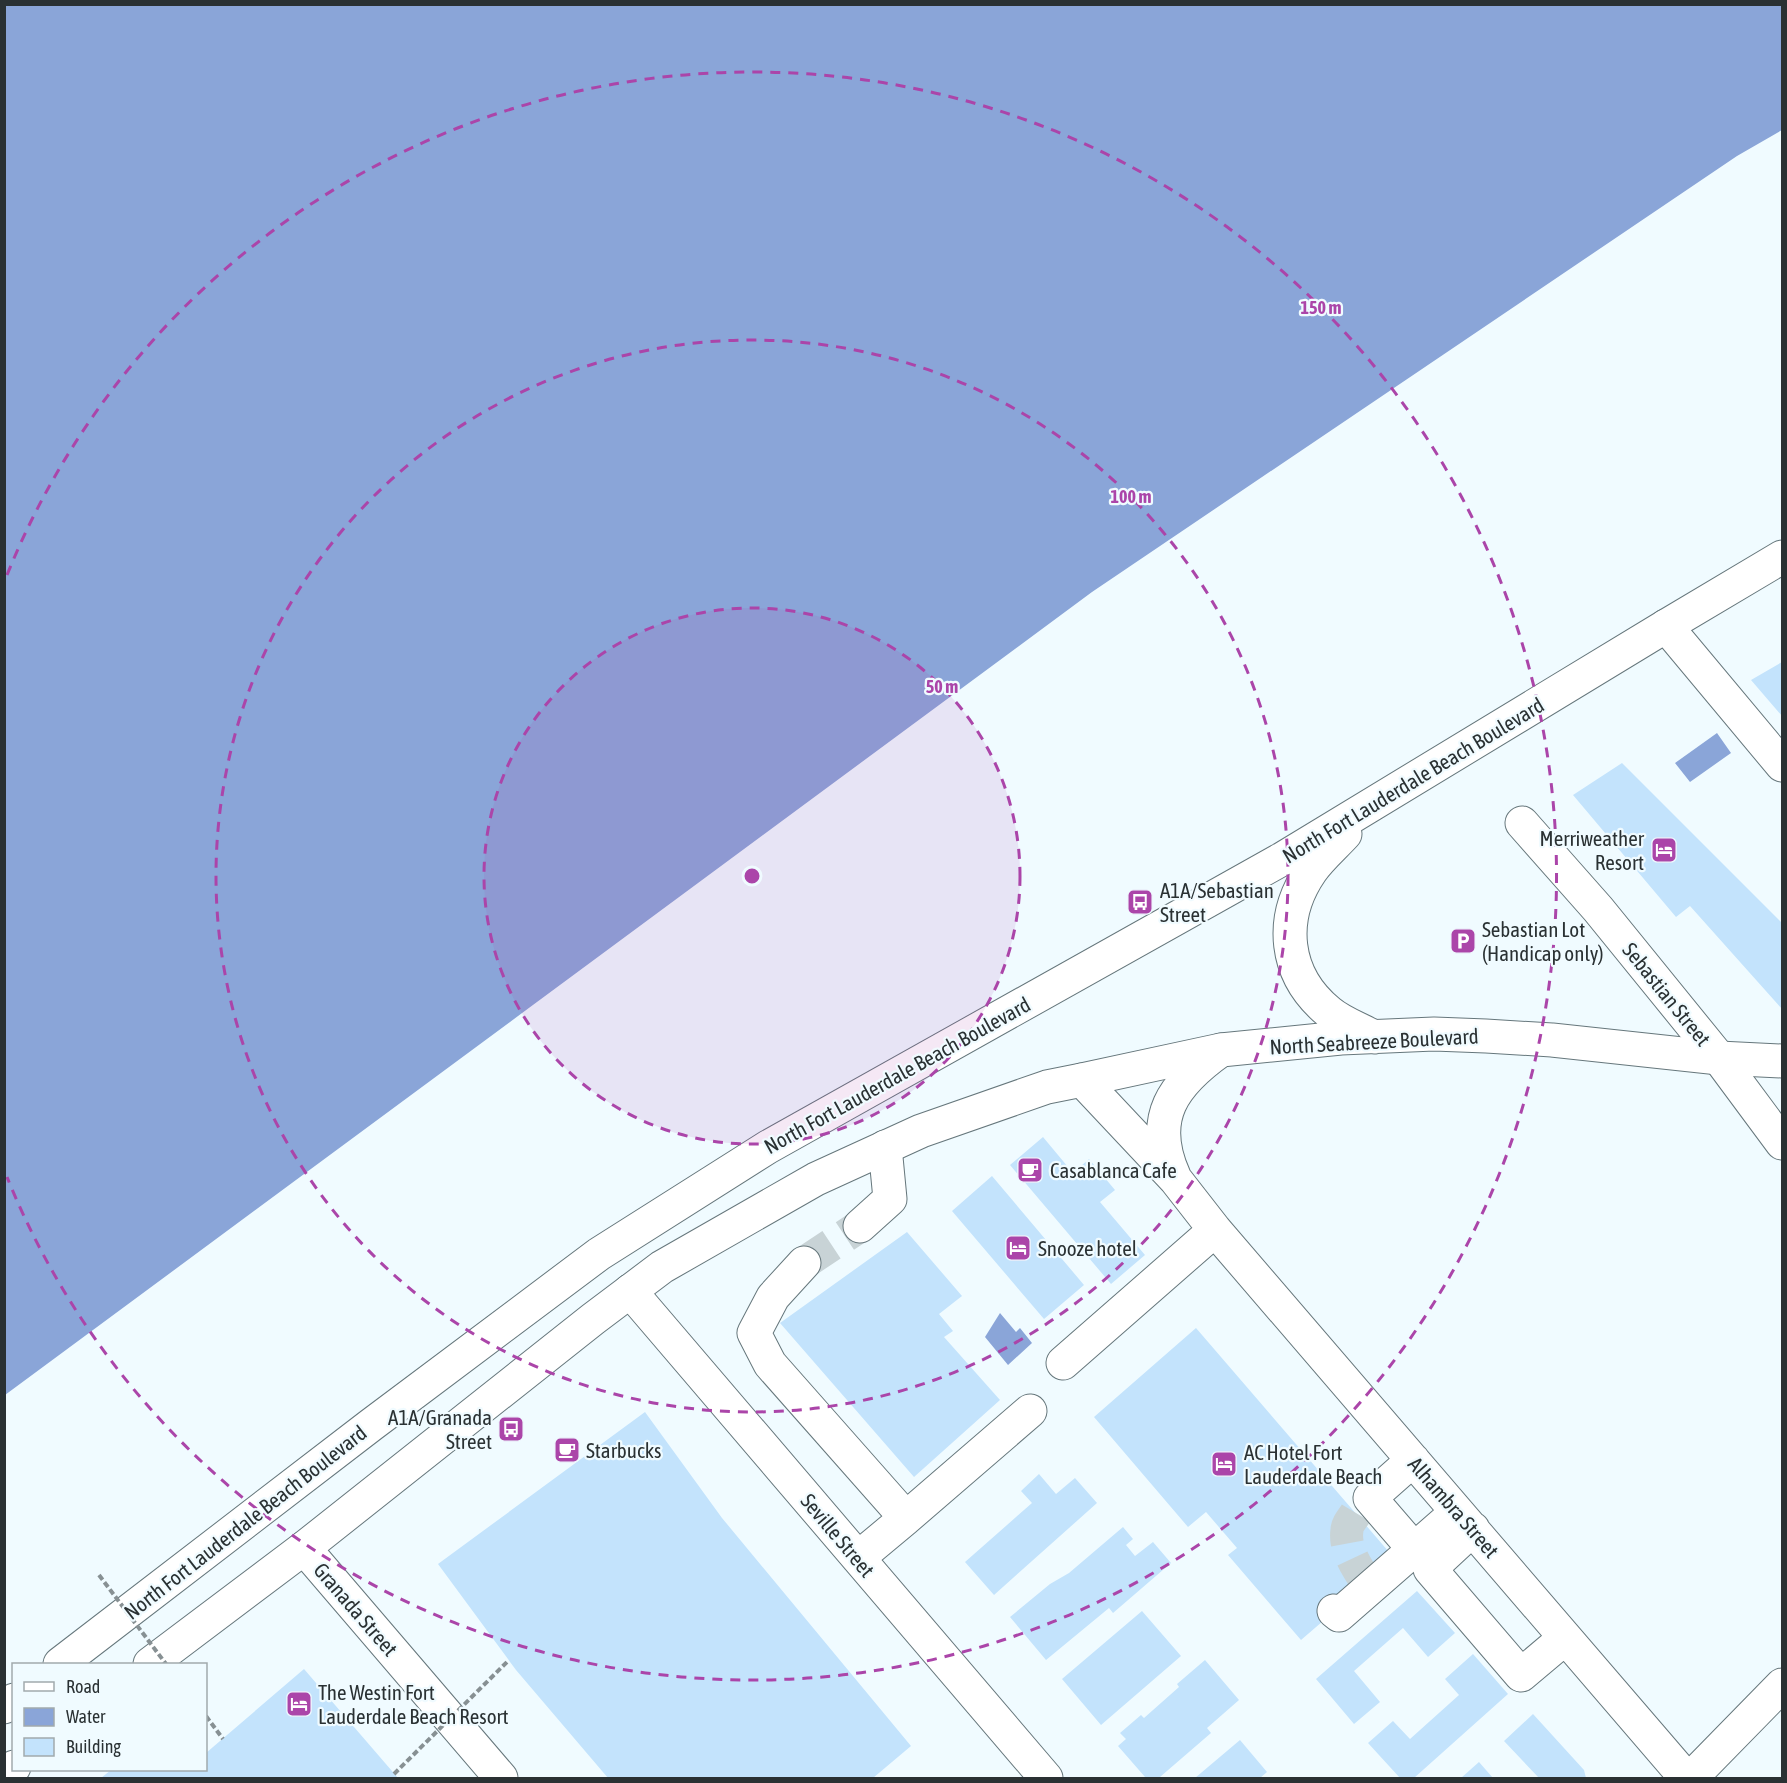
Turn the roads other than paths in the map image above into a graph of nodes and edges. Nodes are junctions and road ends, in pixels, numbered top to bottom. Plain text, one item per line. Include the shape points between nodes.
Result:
1 (1782, 557) edge
2 (1666, 626) junction
3 (1782, 765) edge
4 (1371, 806) junction
5 (1522, 823) dead end
6 (1374, 1037) junction
7 (1221, 1050) junction
8 (1719, 1058) junction
9 (1782, 1061) edge
10 (1082, 1080) junction
11 (1782, 1143) edge
12 (885, 1147) junction
13 (1176, 1180) junction
14 (860, 1226) tunnel mouth
15 (1215, 1230) junction
16 (804, 1263) tunnel mouth
17 (630, 1291) junction
18 (1063, 1363) dead end
19 (1030, 1411) dead end
20 (1413, 1460) junction
21 (906, 1518) junction
22 (1465, 1521) junction
23 (304, 1548) junction
24 (1414, 1549) junction
25 (858, 1558) junction
26 (1334, 1611) dead end
27 (1565, 1638) junction
28 (63, 1663) edge
29 (153, 1663) edge
30 (1782, 1685) edge
31 (501, 1779) edge
32 (1046, 1779) edge
33 (1686, 1779) edge
34 (1691, 1779) edge

1 - 2 main road, North Fort Lauderdale Beach Boulevard
2 - 3 main road
2 - 4 main road, North Fort Lauderdale Beach Boulevard
4 - 6 main road via 1312,870 1300,890 1289,943 1298,973 1309,992 1331,1014
4 - 28 main road, North Fort Lauderdale Beach Boulevard via 768,1147 599,1254
5 - 8 main road, Sebastian Street
6 - 7 main road, North Seabreeze Boulevard
6 - 8 main road, North Seabreeze Boulevard via 1434,1034 1552,1040
7 - 10 main road, North Seabreeze Boulevard
7 - 13 main road, Alhambra Street via 1189,1076 1166,1113 1162,1136
8 - 9 main road, North Seabreeze Boulevard
8 - 11 main road, Sebastian Street
10 - 12 main road, North Seabreeze Boulevard via 1047,1087 972,1112
10 - 13 main road, Alhambra Street
12 - 14 main road via 890,1199
12 - 17 main road via 816,1179 662,1267
13 - 15 main road, Alhambra Street
15 - 18 main road
15 - 20 main road, Alhambra Street
16 - 21 main road via 773,1297 754,1333 770,1364
17 - 23 main road
17 - 25 main road, Seville Street
19 - 21 main road
20 - 22 main road, Alhambra Street
20 - 24 main road via 1363,1505
21 - 25 main road
22 - 24 main road
22 - 27 main road, Alhambra Street
22 - 27 main road via 1430,1569 1521,1675
23 - 29 main road
23 - 31 main road, Granada Street
24 - 26 main road via 1339,1614
25 - 32 main road, Seville Street
27 - 33 main road, Alhambra Street
30 - 34 main road

